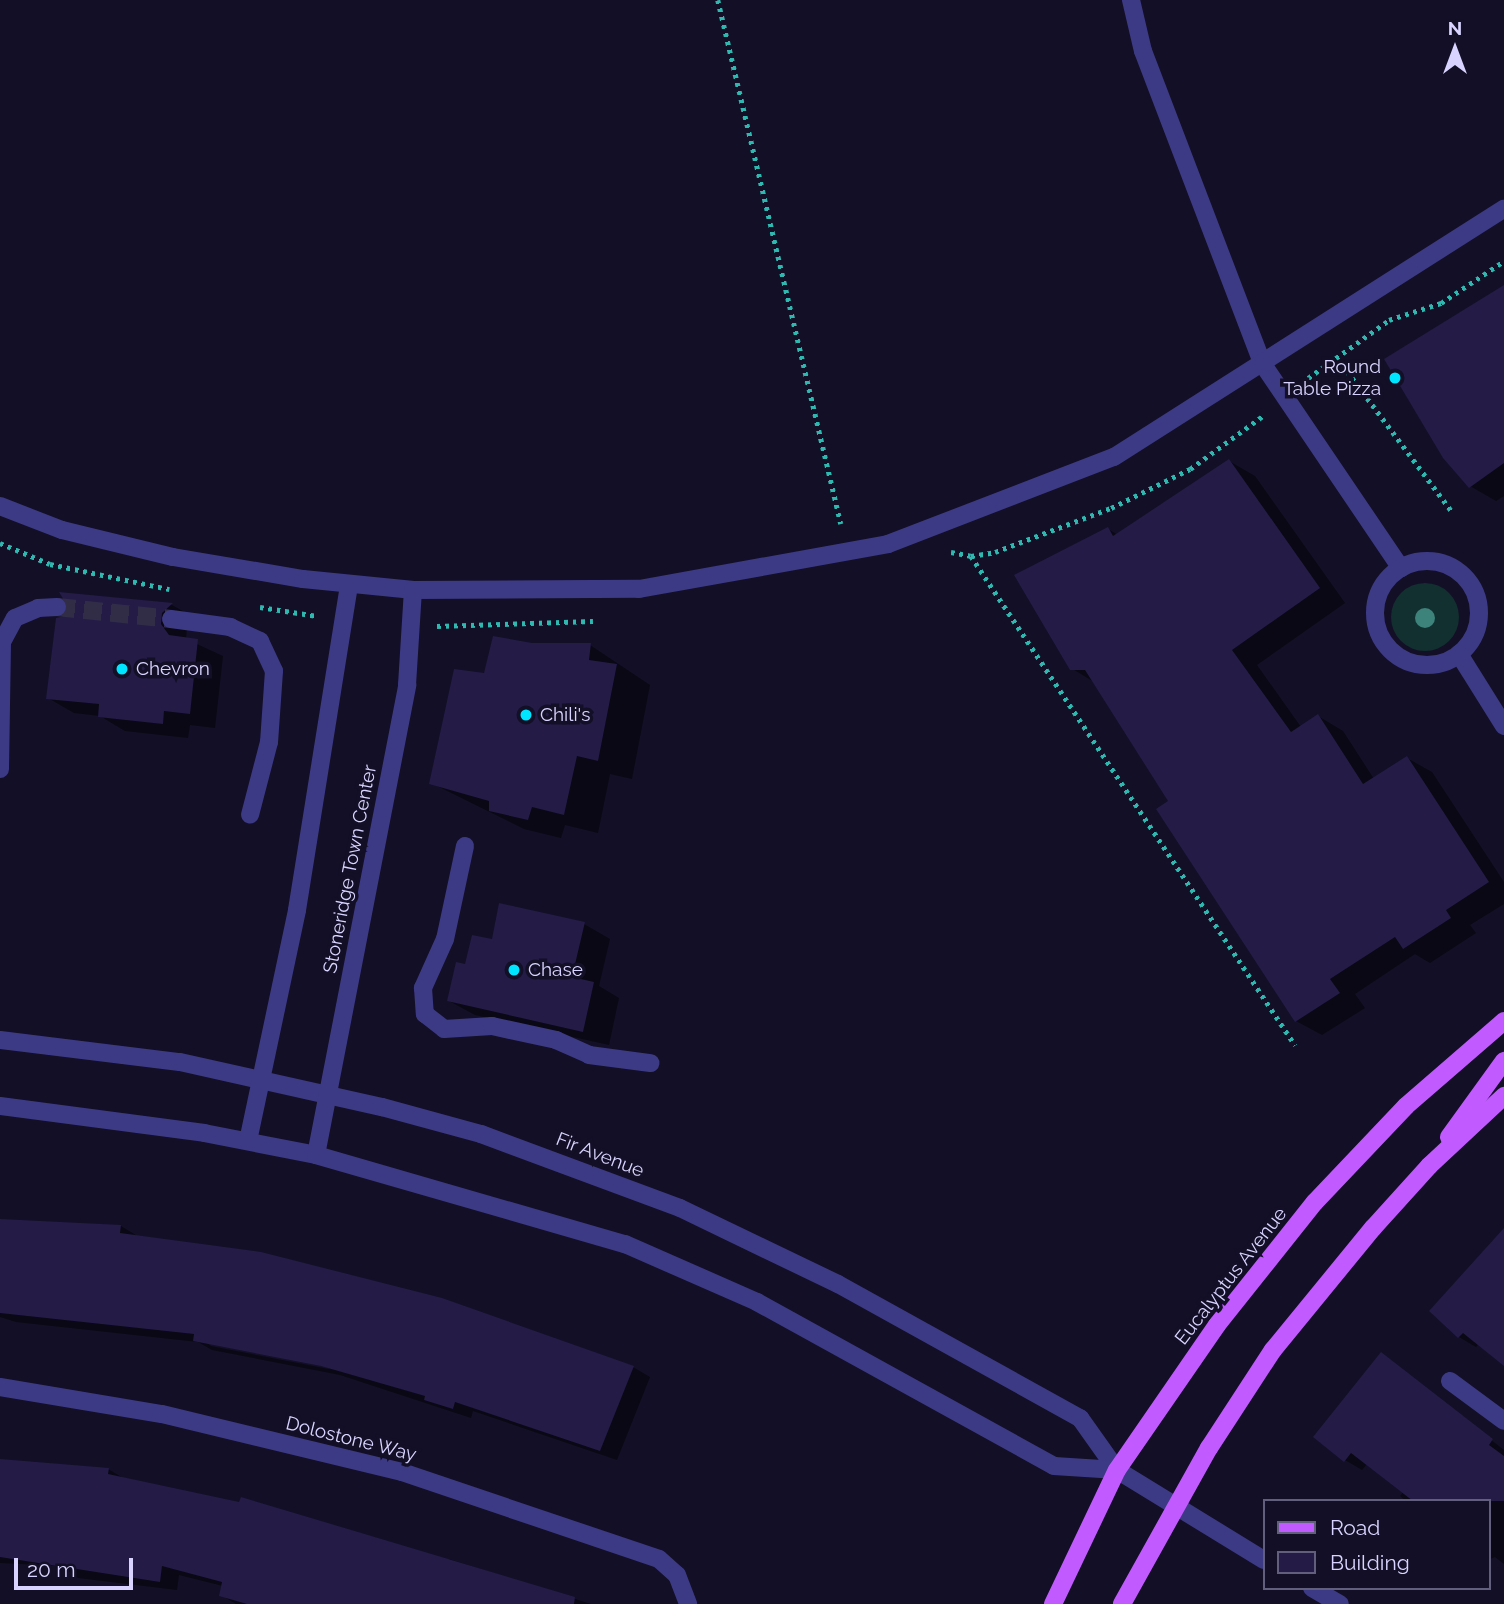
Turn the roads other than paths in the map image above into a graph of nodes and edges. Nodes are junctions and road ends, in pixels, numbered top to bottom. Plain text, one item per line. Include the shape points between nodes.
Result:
1 (1131, 0) edge
2 (1504, 209) edge
3 (1262, 363) junction
4 (0, 506) edge
5 (1401, 568) junction
6 (349, 584) junction
7 (413, 590) junction
8 (57, 607) tunnel mouth
9 (171, 619) tunnel mouth
10 (1459, 654) junction
11 (1504, 726) edge
12 (0, 769) edge
13 (250, 815) dead end
14 (465, 846) dead end
15 (1504, 1021) edge
16 (0, 1040) edge
17 (1504, 1061) edge
18 (650, 1063) dead end
19 (261, 1080) junction
20 (327, 1095) junction
21 (1504, 1097) edge
22 (0, 1106) edge
23 (248, 1141) junction
24 (316, 1155) junction
25 (1429, 1166) junction
26 (1451, 1381) dead end
27 (0, 1387) edge
28 (1504, 1421) edge
29 (1117, 1469) junction
30 (1175, 1506) junction
31 (1262, 1559) edge
32 (1316, 1590) edge
33 (688, 1604) edge
34 (1053, 1604) edge
35 (1122, 1604) edge
36 (1340, 1604) edge

1 - 3 street via 1143,51
2 - 3 street
3 - 5 street
3 - 7 street via 1114,457 888,544 639,589
4 - 6 street via 62,530 173,557
5 - 10 street via 1434,561 1451,566 1470,584 1479,608 1478,626
5 - 10 street via 1387,578 1374,610 1383,642 1395,655 1427,666
6 - 7 street
6 - 19 street via 297,910
7 - 20 street, Stoneridge Town Center via 407,685
8 - 12 street via 38,608 15,618 2,642
9 - 13 street via 230,627 260,641 274,671 269,742
10 - 11 street
14 - 18 street via 444,939 423,988 425,1014 444,1029 492,1026 556,1040 599,1058
15 - 29 main road, Eucalyptus Avenue via 1406,1106 1315,1202 1217,1325
16 - 19 street, Fir Avenue via 180,1062
17 - 25 main road
19 - 20 street, Fir Avenue
19 - 23 street
20 - 24 street, Stoneridge Town Center
20 - 29 street, Fir Avenue via 481,1133 629,1188 757,1243 1080,1418
21 - 25 main road
22 - 23 street, Fir Avenue
23 - 24 street, Fir Avenue
24 - 29 street, Fir Avenue via 625,1244 757,1302 1054,1466
25 - 30 main road via 1273,1350
26 - 28 street
27 - 33 street, Dolostone Way via 162,1414 402,1472 659,1559 677,1575
29 - 30 street, Fir Avenue
29 - 34 main road, Eucalyptus Avenue
30 - 31 street, Fir Avenue
30 - 35 main road
32 - 36 street

